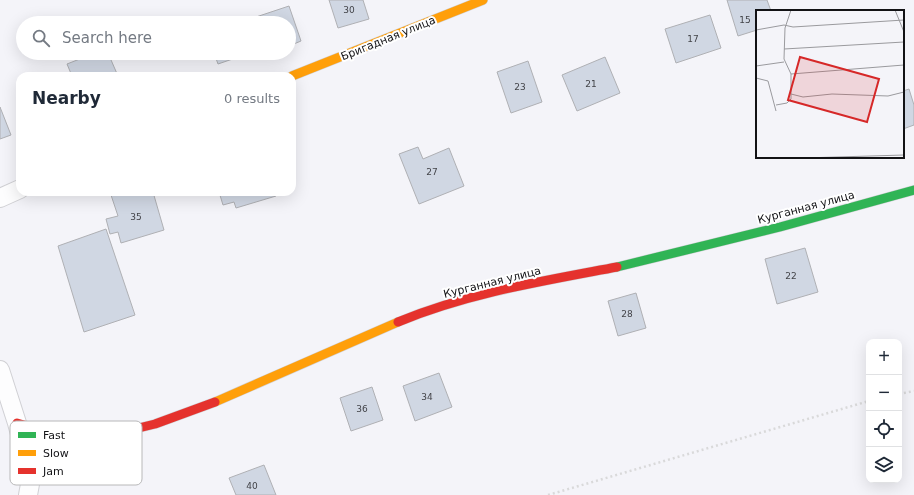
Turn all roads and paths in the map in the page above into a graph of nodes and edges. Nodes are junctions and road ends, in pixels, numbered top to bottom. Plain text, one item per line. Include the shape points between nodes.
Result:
1 (484, 0) edge
2 (296, 74) edge
3 (914, 190) edge
4 (16, 191) edge
5 (0, 198) edge
6 (0, 370) edge
7 (914, 391) edge
8 (902, 393) edge
9 (866, 403) edge
10 (16, 421) edge
11 (142, 427) edge
12 (30, 485) edge
13 (28, 495) edge
14 (548, 495) edge

1 - 2 street, Бригадная улица
3 - 11 street, Курганная улица via 633,264 459,300 404,320 207,405
4 - 5 street
6 - 10 street
7 - 8 path
9 - 14 path
12 - 13 street

